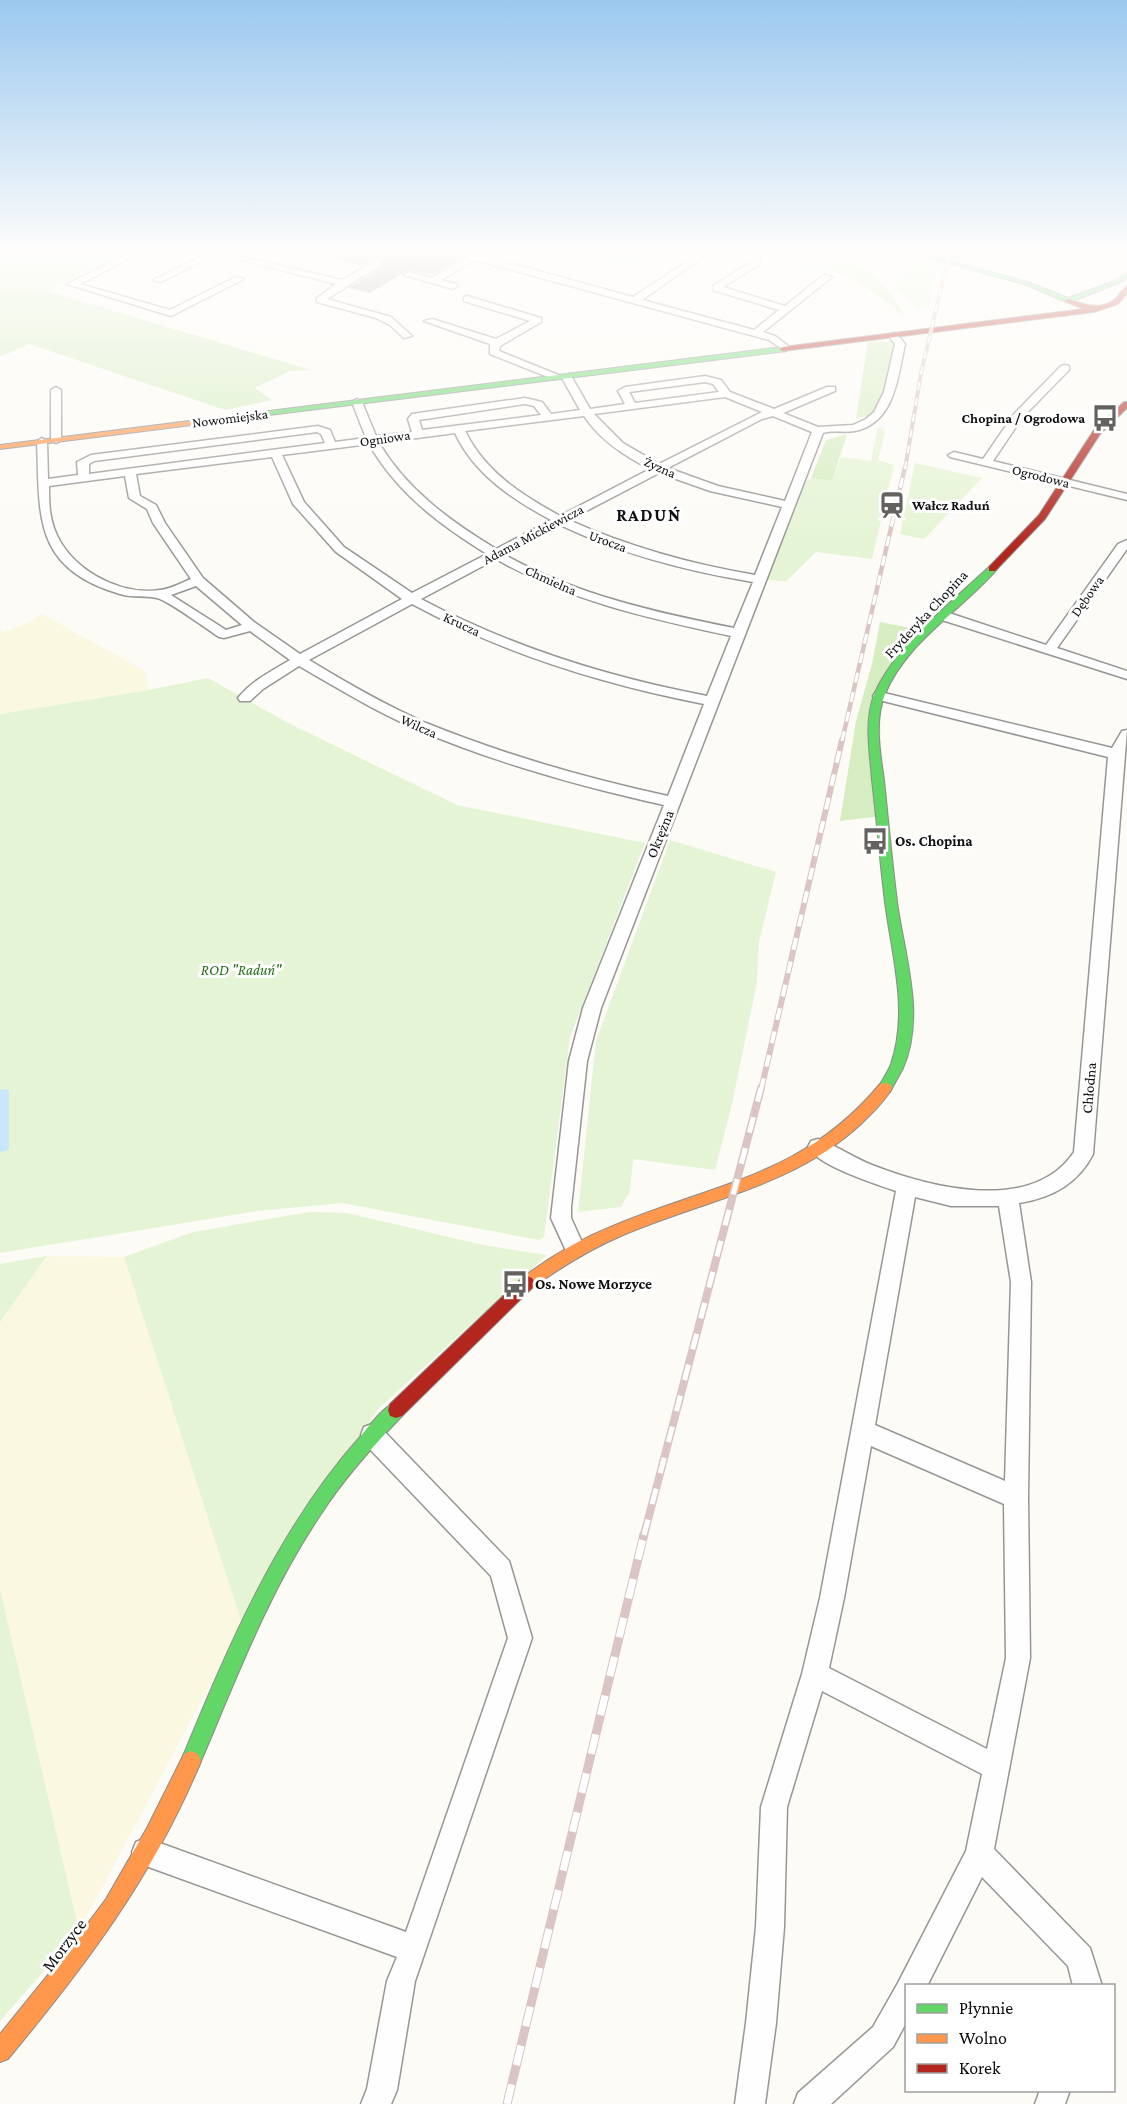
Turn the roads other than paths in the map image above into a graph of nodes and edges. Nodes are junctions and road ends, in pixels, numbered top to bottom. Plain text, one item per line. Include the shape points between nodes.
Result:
1 (496, 353) edge
2 (744, 353) edge
3 (898, 353) edge
4 (1065, 368) dead end
5 (562, 376) junction
6 (831, 389) dead end
7 (56, 390) dead end
8 (726, 394) junction
9 (357, 402) junction
10 (1127, 404) edge
11 (631, 406) junction
12 (587, 412) junction
13 (774, 413) junction
14 (548, 417) junction
15 (458, 429) junction
16 (818, 431) junction
17 (418, 433) junction
18 (56, 440) junction
19 (372, 440) junction
20 (42, 441) junction
21 (331, 445) junction
22 (0, 447) edge
23 (275, 452) junction
24 (954, 455) dead end
25 (986, 462) junction
26 (659, 468) junction
27 (130, 471) junction
28 (84, 478) junction
29 (1063, 482) junction
30 (44, 483) junction
31 (1127, 497) edge
32 (788, 505) junction
33 (559, 521) junction
34 (1127, 544) edge
35 (496, 554) junction
36 (759, 579) junction
37 (198, 581) junction
38 (160, 594) junction
39 (411, 599) junction
40 (944, 616) junction
41 (251, 627) junction
42 (738, 633) junction
43 (1049, 650) junction
44 (298, 661) junction
45 (1127, 675) edge
46 (880, 696) junction
47 (245, 698) dead end
48 (711, 701) junction
49 (1127, 734) edge
50 (1116, 754) junction
51 (673, 802) junction
52 (818, 1148) junction
53 (907, 1185) junction
54 (1008, 1198) junction
55 (575, 1249) junction
56 (862, 1431) junction
57 (372, 1435) junction
58 (1016, 1497) junction
59 (815, 1674) junction
60 (997, 1768) junction
61 (146, 1852) junction
62 (979, 1854) junction
63 (414, 1950) junction
64 (912, 1984) edge
65 (1087, 1984) edge
66 (905, 1996) edge
67 (0, 2051) edge
68 (376, 2104) edge
69 (750, 2104) edge
70 (809, 2104) edge

1 - 5 street
2 - 5 street, Nowomiejska
3 - 16 street via 878,417 859,427
4 - 25 street via 1018,416
5 - 9 street, Nowomiejska
5 - 12 street, Żyzna
6 - 13 street, Adama Mickiewicza
7 - 18 street
8 - 11 street, Ogniowa
8 - 11 street via 717,382 705,379 640,387 623,391
8 - 13 street
9 - 18 street, Nowomiejska
9 - 19 street, Chmielna
10 - 29 street, Fryderyka Chopina via 1086,446
11 - 12 street, Ogniowa
12 - 14 street, Ogniowa
12 - 26 street, Żyzna via 611,440
13 - 16 street
13 - 26 street, Adama Mickiewicza via 759,416
14 - 15 street, Ogniowa
14 - 17 street via 538,404 525,401 416,416
15 - 17 street, Ogniowa
15 - 33 street, Urocza via 474,458 492,475
16 - 32 street, Okrężna
17 - 19 street, Ogniowa
18 - 20 street, Nowomiejska
19 - 21 street, Ogniowa
19 - 35 street, Chmielna via 416,498
20 - 22 street, Nowomiejska
20 - 30 street
21 - 23 street, Ogniowa
21 - 28 street via 326,432 318,429 91,458 83,462
23 - 27 street, Ogniowa
23 - 39 street, Krucza via 284,476 310,519 348,556
24 - 25 street, Ogrodowa
25 - 29 street, Ogrodowa
26 - 32 street, Żyzna via 713,487
26 - 33 street, Adama Mickiewicza
27 - 28 street, Ogniowa
27 - 37 street, Wilcza via 135,498 152,507
28 - 30 street, Ogniowa
29 - 31 street, Ogrodowa
29 - 40 street, Fryderyka Chopina via 1041,518
30 - 38 street via 49,530 70,561 100,582 144,595
32 - 36 street, Okrężna
33 - 35 street, Adama Mickiewicza
33 - 36 street, Urocza via 626,548
34 - 43 street, Dębowa
35 - 39 street, Adama Mickiewicza
35 - 42 street, Chmielna via 582,594
36 - 42 street, Okrężna
37 - 38 street
37 - 41 street, Wilcza
38 - 41 street via 224,634
39 - 44 street, Adama Mickiewicza
39 - 48 street, Krucza via 488,636 573,669
40 - 43 street
40 - 46 street, Fryderyka Chopina via 894,670
41 - 44 street, Wilcza
42 - 48 street, Okrężna
43 - 45 street
44 - 47 street, Adama Mickiewicza
44 - 51 street, Wilcza via 363,699 480,751
46 - 50 street
46 - 52 street, Fryderyka Chopina via 875,716 876,776 906,994 905,1029 889,1082 876,1100
48 - 51 street, Okrężna
49 - 50 street, Chłodna
50 - 54 street, Chłodna via 1083,1154 1068,1175 1044,1189
51 - 55 street, Okrężna via 592,1008 578,1061 561,1207 561,1218
52 - 53 street, Chłodna
52 - 55 street, Fryderyka Chopina via 776,1172
53 - 54 street, Chłodna via 949,1198
53 - 56 street
54 - 58 street via 1021,1282
55 - 57 street, Fryderyka Chopina via 529,1281
56 - 58 street
56 - 59 street
57 - 61 street, Morzyce via 305,1523 280,1569
57 - 63 street via 501,1569 520,1638
58 - 60 street via 1018,1658
59 - 60 street
59 - 69 street via 774,1807 770,1928
60 - 62 street
61 - 63 street
61 - 67 street, Morzyce via 76,1962
62 - 64 street
62 - 65 street via 1080,1958
63 - 68 street via 401,1981 382,2090
66 - 70 street via 882,2037

